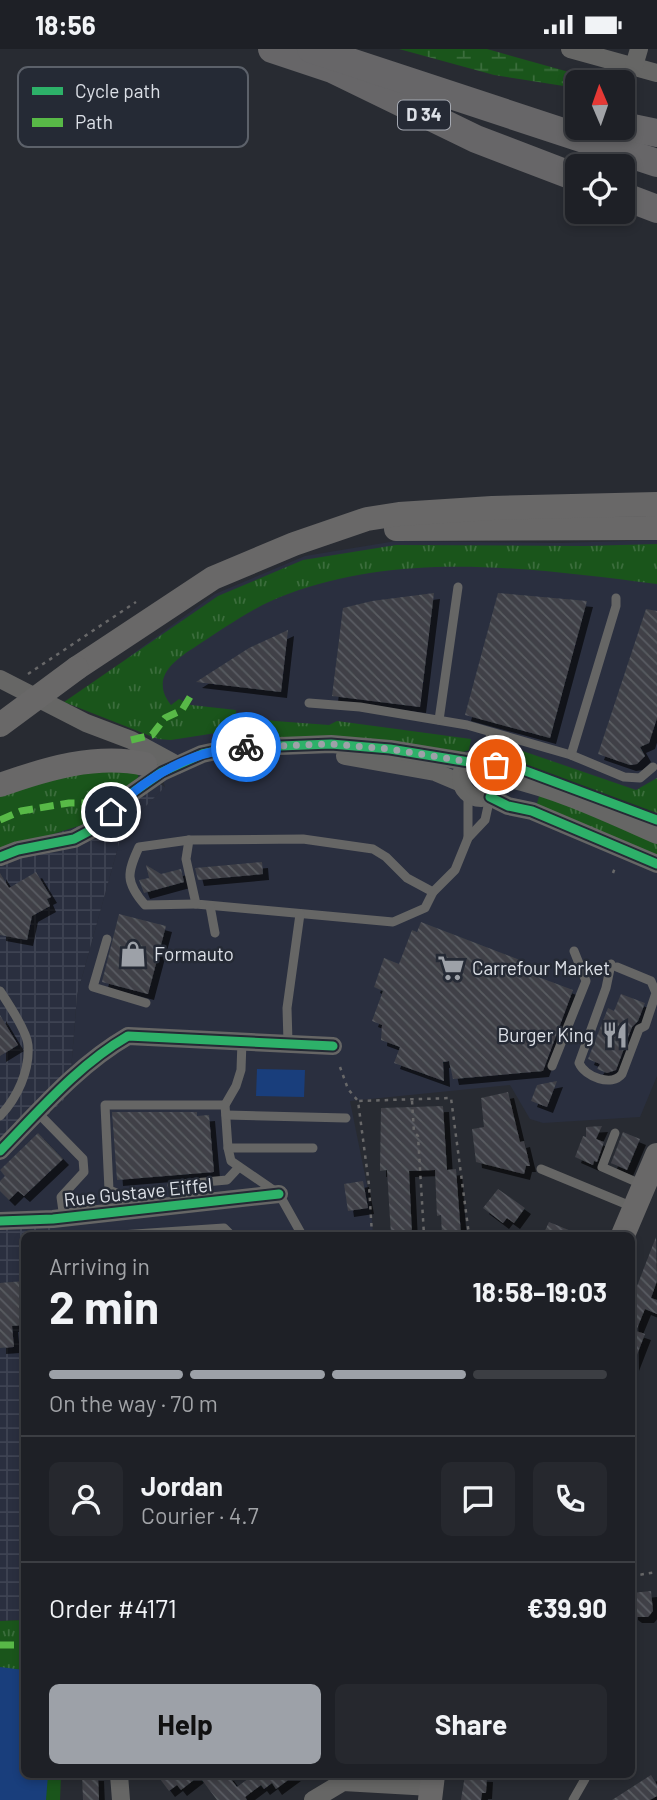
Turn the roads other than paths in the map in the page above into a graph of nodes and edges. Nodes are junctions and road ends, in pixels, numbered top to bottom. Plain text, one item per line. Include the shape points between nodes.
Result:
1 (272, 49) edge
2 (311, 49) edge
3 (343, 49) edge
4 (570, 49) edge
5 (636, 58) edge
6 (657, 73) edge
7 (565, 113) edge
8 (635, 128) edge
9 (657, 133) edge
10 (657, 163) edge
11 (565, 173) edge
12 (635, 201) edge
13 (657, 209) edge
14 (657, 504) edge
15 (657, 529) edge
16 (333, 532) junction
17 (458, 587) dead end
18 (616, 598) dead end
19 (5, 681) edge
20 (309, 703) dead end
21 (439, 720) junction
22 (0, 725) edge
23 (491, 733) junction
24 (131, 740) junction
25 (287, 746) junction
26 (571, 755) junction
27 (477, 760) junction
28 (161, 767) junction
29 (653, 767) dead end
30 (501, 778) junction
31 (0, 785) edge
32 (464, 788) junction
33 (490, 797) junction
34 (657, 835) edge
35 (468, 838) junction
36 (190, 840) junction
37 (0, 857) edge
38 (657, 864) edge
39 (433, 892) junction
40 (196, 904) junction
41 (210, 906) junction
42 (300, 914) junction
43 (215, 933) dead end
44 (107, 939) dead end
45 (574, 951) dead end
46 (614, 966) joint
47 (0, 991) edge
48 (146, 1003) dead end
49 (242, 1041) junction
50 (288, 1042) junction
51 (333, 1046) dead end
52 (552, 1066) dead end
53 (225, 1110) junction
54 (38, 1113) junction
55 (0, 1116) edge
56 (346, 1118) dead end
57 (615, 1133) dead end
58 (228, 1147) junction
59 (313, 1148) dead end
60 (0, 1151) edge
61 (657, 1155) edge
62 (239, 1167) junction
63 (541, 1169) dead end
64 (172, 1185) dead end
65 (279, 1194) junction
66 (639, 1197) junction
67 (122, 1212) junction
68 (64, 1218) junction
69 (0, 1221) edge
70 (178, 1232) edge
71 (228, 1232) edge
72 (300, 1232) edge
73 (624, 1232) edge
74 (119, 1778) edge
75 (585, 1779) dead end
76 (431, 1787) edge
77 (121, 1800) edge
78 (313, 1800) edge
79 (573, 1800) edge

1 - 11 main road, D 34 via 332,69 476,139
2 - 10 main road, D 34
3 - 7 main road
4 - 5 street
5 - 6 street
8 - 9 main road
12 - 13 main road
14 - 16 main road via 399,514 367,519
15 - 16 main road
16 - 22 main road, bridge via 213,577
17 - 21 lane
18 - 26 lane
19 - 24 street via 86,723
20 - 21 lane
21 - 23 lane
23 - 26 lane
23 - 27 lane
24 - 28 street
24 - 28 street via 143,758
25 - 27 street via 331,744
25 - 28 street via 230,748
25 - 32 street via 435,772
26 - 29 lane via 624,777 640,778
27 - 30 street via 496,765
27 - 32 street via 461,771
28 - 31 main road via 125,759 94,761
28 - 37 street via 93,829 74,839
30 - 33 street via 499,789
30 - 34 street via 538,787
32 - 33 street via 478,799
32 - 35 lane
33 - 35 lane via 485,820
33 - 38 street
35 - 39 lane via 455,870
36 - 39 lane via 303,839 373,849 407,879
36 - 40 lane via 186,859
36 - 40 lane via 139,847 130,868 131,889 145,905
39 - 42 lane via 425,908 393,922
40 - 41 lane
41 - 42 lane
41 - 43 lane
42 - 50 lane via 287,1008
44 - 48 lane via 93,987
45 - 52 lane via 586,981
46 - 46 lane via 579,1063 588,1073 611,1081 622,1074 656,993 651,981
47 - 55 lane via 28,1043 25,1072 11,1104
49 - 50 street
49 - 53 lane via 241,1070
49 - 54 street via 128,1037 71,1078
50 - 51 street
53 - 56 lane
53 - 58 lane
53 - 67 lane via 105,1105 109,1190 121,1195
54 - 60 street
54 - 68 lane via 83,1159 84,1172 61,1197
57 - 66 lane via 602,1167
58 - 59 lane
58 - 62 lane via 231,1161
61 - 66 main road
62 - 64 lane via 228,1180
62 - 65 lane
63 - 66 lane
65 - 67 street, Rue Gustave Eiffel
65 - 72 lane
66 - 73 main road
67 - 68 street, Rue Gustave Eiffel
68 - 69 street, Rue Gustave Eiffel
70 - 71 lane via 224,1228
74 - 77 street
75 - 79 lane
76 - 78 street via 343,1781

